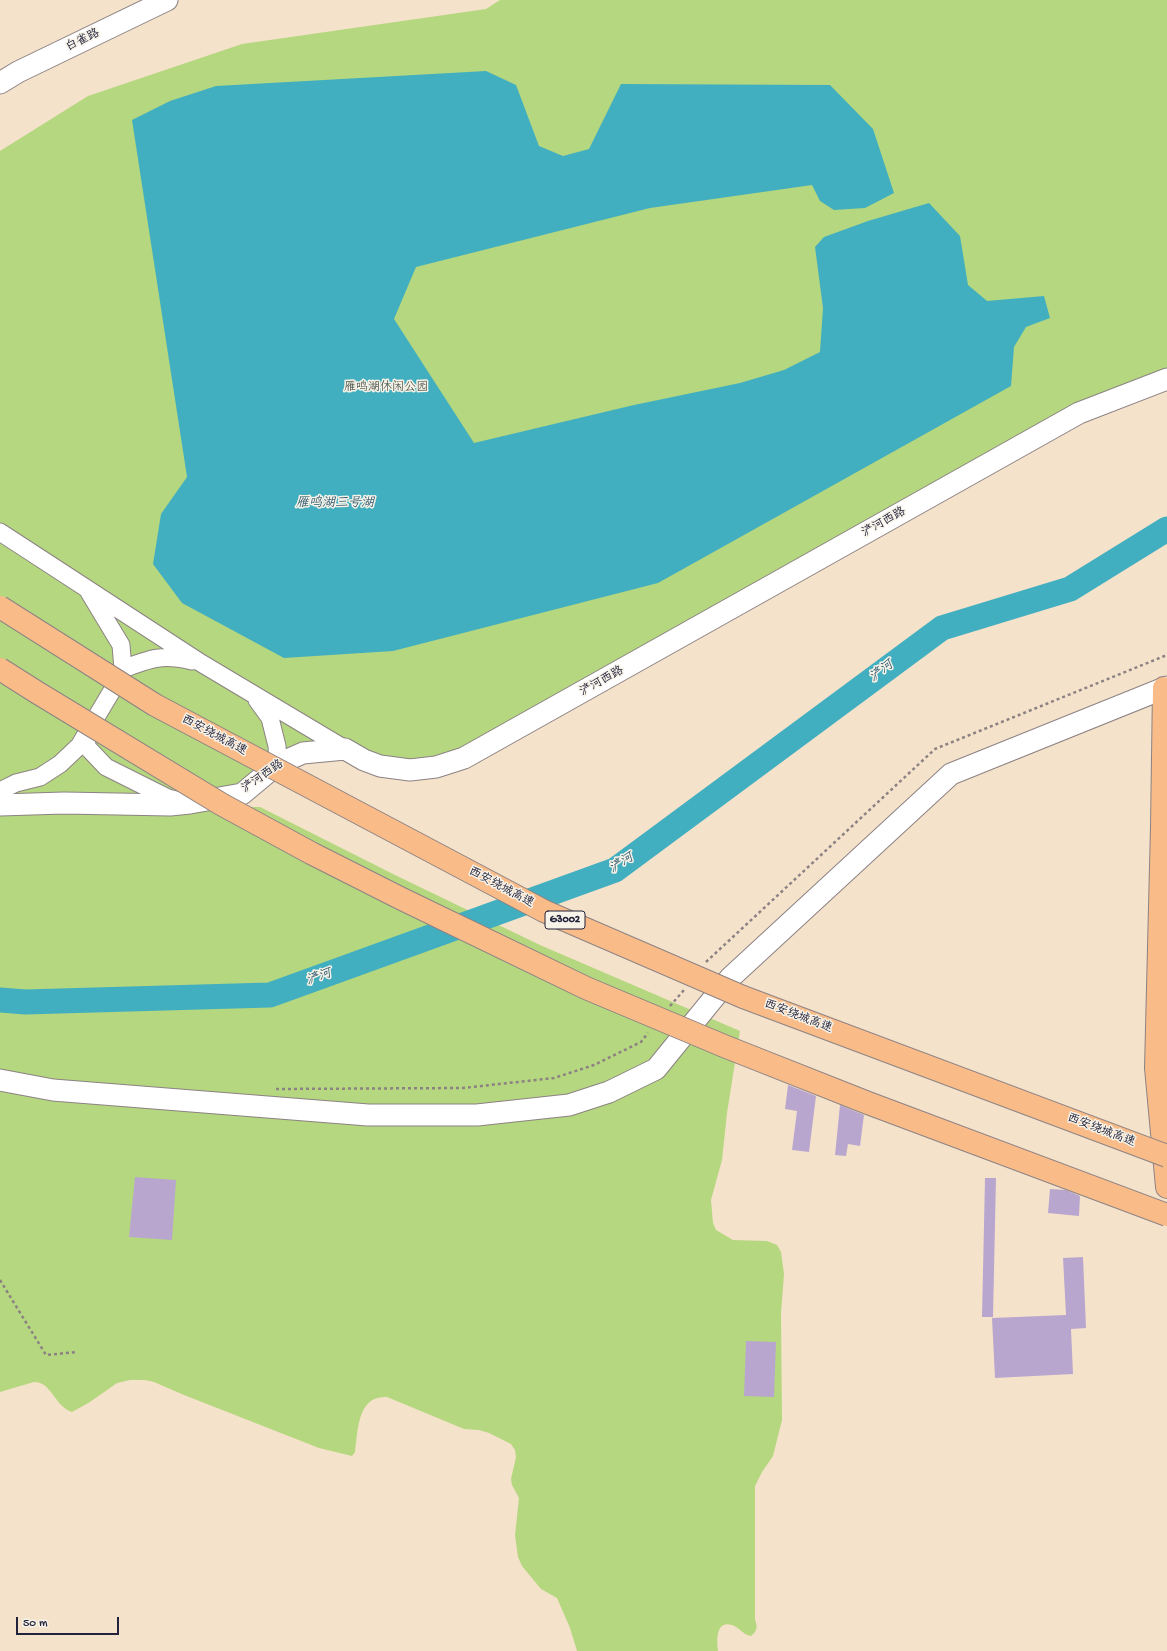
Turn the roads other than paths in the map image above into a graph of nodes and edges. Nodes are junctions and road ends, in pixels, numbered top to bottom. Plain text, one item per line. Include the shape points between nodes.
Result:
1 (167, 0) edge
2 (0, 83) edge
3 (1167, 379) edge
4 (0, 532) edge
5 (87, 589) junction
6 (0, 607) edge
7 (201, 663) junction
8 (0, 669) edge
9 (123, 669) junction
10 (1165, 687) edge
11 (252, 693) junction
12 (86, 733) junction
13 (345, 749) junction
14 (278, 764) junction
15 (0, 791) edge
16 (190, 803) junction
17 (0, 805) edge
18 (0, 1080) edge
19 (53, 1090) junction
20 (0, 1094) edge
21 (1167, 1156) edge
22 (1167, 1187) edge
23 (1167, 1215) edge

1 - 2 street, 白雀路
3 - 13 street, 浐河西路 via 1079,413 464,758 436,767 410,770 380,766
4 - 5 street
5 - 7 street
5 - 9 street via 121,645
6 - 21 main road, 西安绕城高速 / G3002, bridge via 155,705 544,911 743,997
7 - 9 street via 176,657 151,658
7 - 11 street
8 - 23 main road, bridge via 214,800 304,849 586,988 868,1103
9 - 12 street
10 - 19 street via 951,774 730,978 656,1069 609,1092 569,1105 477,1115 368,1116
10 - 22 main road via 1156,1068
11 - 13 street
11 - 14 street via 270,718 277,746
12 - 15 street via 79,746 60,764 40,777 16,783
12 - 16 street via 87,747 106,767 168,798
13 - 14 street, 浐河西路 via 303,753
14 - 16 street, 浐河西路 via 242,794
16 - 17 street, 浐河西路
18 - 19 street
19 - 20 street

